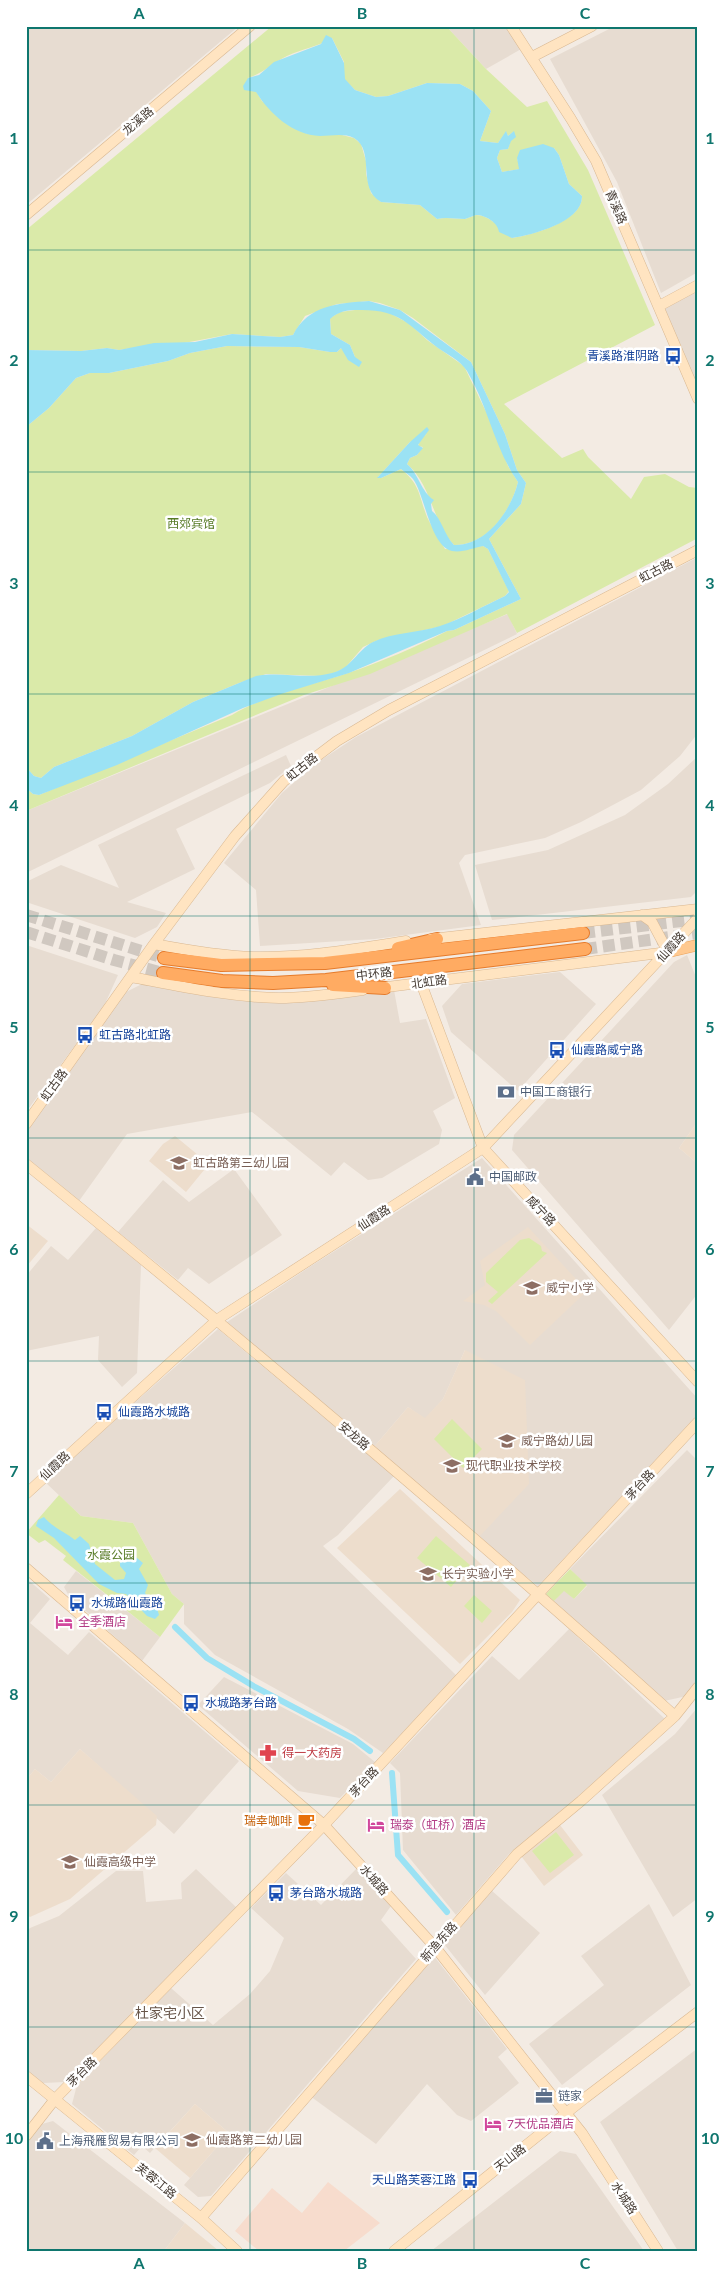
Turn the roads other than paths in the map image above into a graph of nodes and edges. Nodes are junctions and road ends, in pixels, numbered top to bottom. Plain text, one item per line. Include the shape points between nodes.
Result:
1 (250, 26) edge
2 (512, 26) edge
3 (592, 26) edge
4 (532, 57) junction
5 (26, 215) edge
6 (698, 285) edge
7 (658, 306) junction
8 (698, 399) edge
9 (698, 550) edge
10 (698, 909) edge
11 (642, 915) junction
12 (698, 918) edge
13 (583, 933) tunnel mouth
14 (437, 939) junction
15 (154, 944) junction
16 (698, 945) edge
17 (585, 949) tunnel mouth
18 (668, 952) junction
19 (164, 958) tunnel mouth
20 (336, 962) junction
21 (163, 973) tunnel mouth
22 (131, 977) junction
23 (284, 983) junction
24 (421, 983) junction
25 (385, 988) junction
26 (26, 1124) edge
27 (483, 1148) junction
28 (26, 1164) edge
29 (218, 1319) junction
30 (698, 1382) edge
31 (698, 1422) edge
32 (26, 1494) edge
33 (26, 1568) edge
34 (539, 1594) junction
35 (698, 1687) edge
36 (674, 1716) junction
37 (324, 1825) junction
38 (435, 1947) junction
39 (698, 2012) edge
40 (26, 2076) edge
41 (55, 2099) junction
42 (566, 2114) junction
43 (26, 2136) edge
44 (201, 2218) junction
45 (237, 2251) edge
46 (394, 2251) edge
47 (658, 2251) edge

1 - 5 street, 龙溪路
2 - 4 street, 青溪路
3 - 4 street
4 - 7 street, 青溪路 via 596,161
6 - 7 street
7 - 8 street, 青溪路
9 - 15 street, 虹古路 via 389,710 307,762 278,787 235,836
10 - 11 street
11 - 14 street
11 - 18 street via 652,922
12 - 18 street, 仙霞路
13 - 20 highway, 中环路
14 - 15 street via 318,954 253,957
14 - 20 highway
15 - 22 street, 虹古路
16 - 18 main road, 北虹路
17 - 23 highway, 中环路
18 - 24 street, 北虹路
18 - 27 street, 仙霞路
19 - 20 highway, 中环路 via 221,965
21 - 23 highway, 中环路 via 222,981
22 - 25 street, 北虹路 via 262,997 340,995
22 - 26 street, 虹古路
23 - 25 highway
24 - 25 street, 北虹路
24 - 27 street, 威宁路
27 - 29 street, 仙霞路
27 - 30 street, 威宁路
28 - 29 street, 安龙路
29 - 32 street, 仙霞路
29 - 34 street, 安龙路
31 - 34 street, 茅台路
33 - 37 street, 水城路
34 - 36 street, 安龙路
34 - 37 street, 茅台路
35 - 36 street, 新渔东路
36 - 38 street, 新渔东路 via 517,1854
37 - 38 street, 水城路
37 - 41 street, 茅台路
38 - 42 street, 水城路
38 - 44 street, 新渔东路
39 - 42 street, 天山路
40 - 41 street, 芙蓉江路
41 - 43 street, 茅台路
41 - 44 street, 芙蓉江路
42 - 46 street, 天山路
42 - 47 street, 水城路 via 582,2133
44 - 45 street, 芙蓉江路

